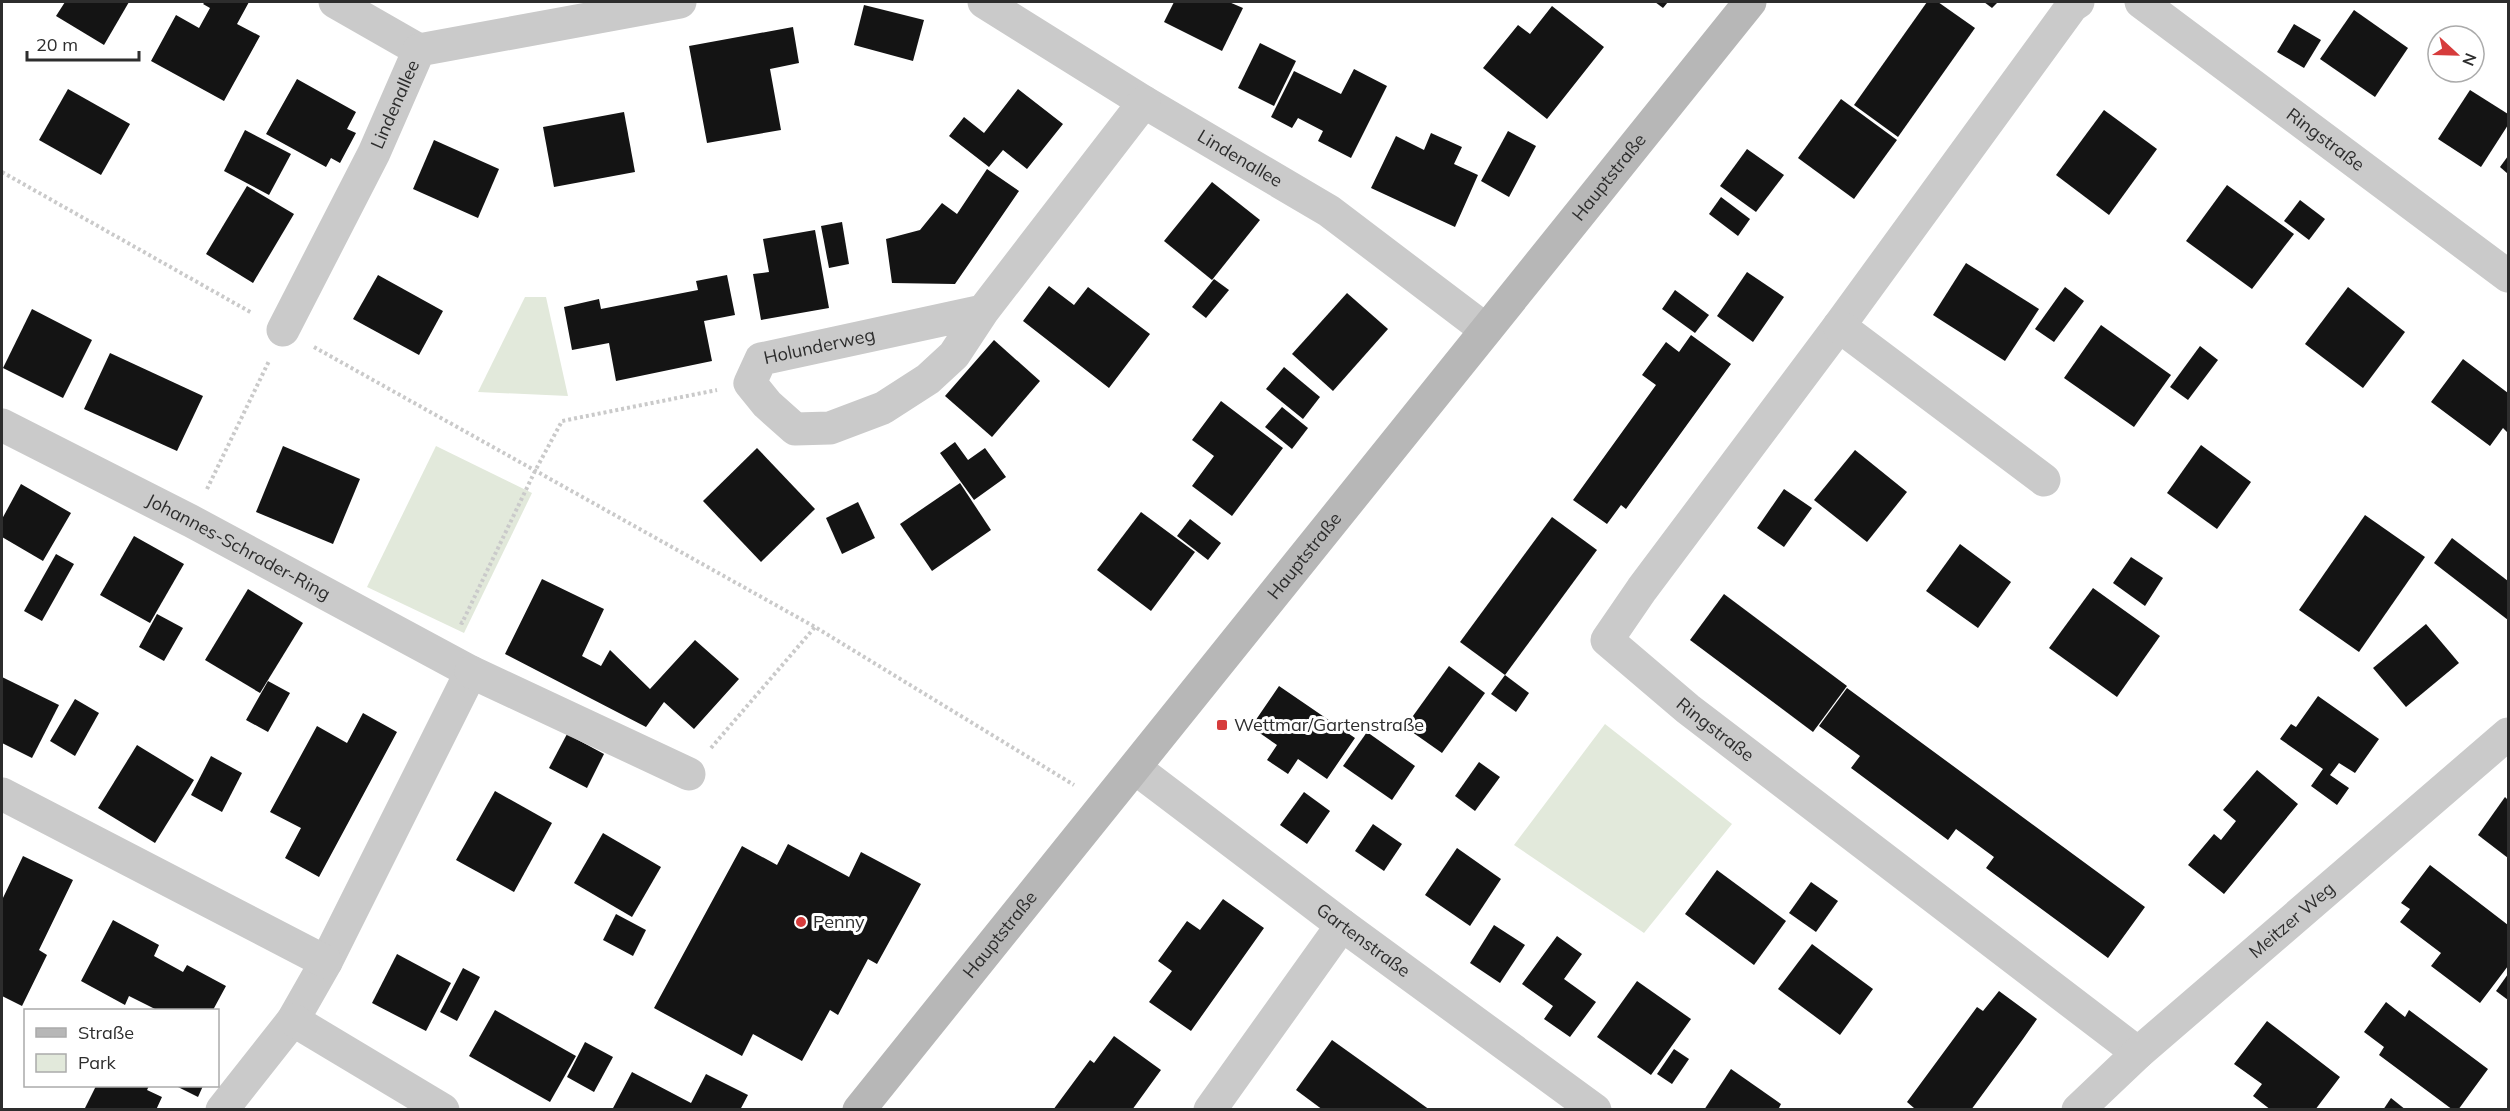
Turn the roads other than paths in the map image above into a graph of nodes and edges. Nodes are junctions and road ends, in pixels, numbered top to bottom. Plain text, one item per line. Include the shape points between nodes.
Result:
1 (335, 2) edge
2 (680, 2) edge
3 (984, 2) edge
4 (1750, 2) edge
5 (2078, 2) edge
6 (2140, 2) edge
7 (419, 50) junction
8 (1144, 102) junction
9 (2508, 276) edge
10 (983, 311) junction
11 (1839, 326) junction
12 (283, 330) road end
13 (1486, 330) junction
14 (2, 425) edge
15 (2044, 480) dead end
16 (471, 672) junction
17 (2508, 734) edge
18 (1135, 768) junction
19 (688, 774) road end
20 (7, 802) edge
21 (1342, 925) junction
22 (326, 962) junction
23 (293, 1020) junction
24 (2138, 1053) junction
25 (222, 1110) edge
26 (443, 1110) edge
27 (859, 1110) edge
28 (1210, 1110) edge
29 (1595, 1110) edge
30 (2078, 1110) edge

1 - 7 street
2 - 7 street, Lindenallee
3 - 8 street, Lindenallee
4 - 13 street, Hauptstraße
5 - 11 street, Ringstraße
6 - 9 street, Ringstraße
7 - 12 street, Lindenallee via 374,153
8 - 10 street, Holunderweg
8 - 13 street, Lindenallee via 1329,211
10 - 10 street, Holunderweg via 761,359 750,383 795,429 830,428 883,408 928,379 954,355
11 - 15 street
11 - 24 street, Ringstraße via 1607,640 1688,710
13 - 18 street, Hauptstraße
14 - 16 street, Johannes-Schrader-Ring via 191,521
16 - 19 street, Johannes-Schrader-Ring
16 - 22 street
17 - 24 street, Meitzer Weg
18 - 21 street, Gartenstraße
18 - 27 street, Hauptstraße
20 - 22 street
21 - 28 street
21 - 29 street, Gartenstraße
22 - 23 street
23 - 25 street
23 - 26 street
24 - 30 street, Meitzer Weg

